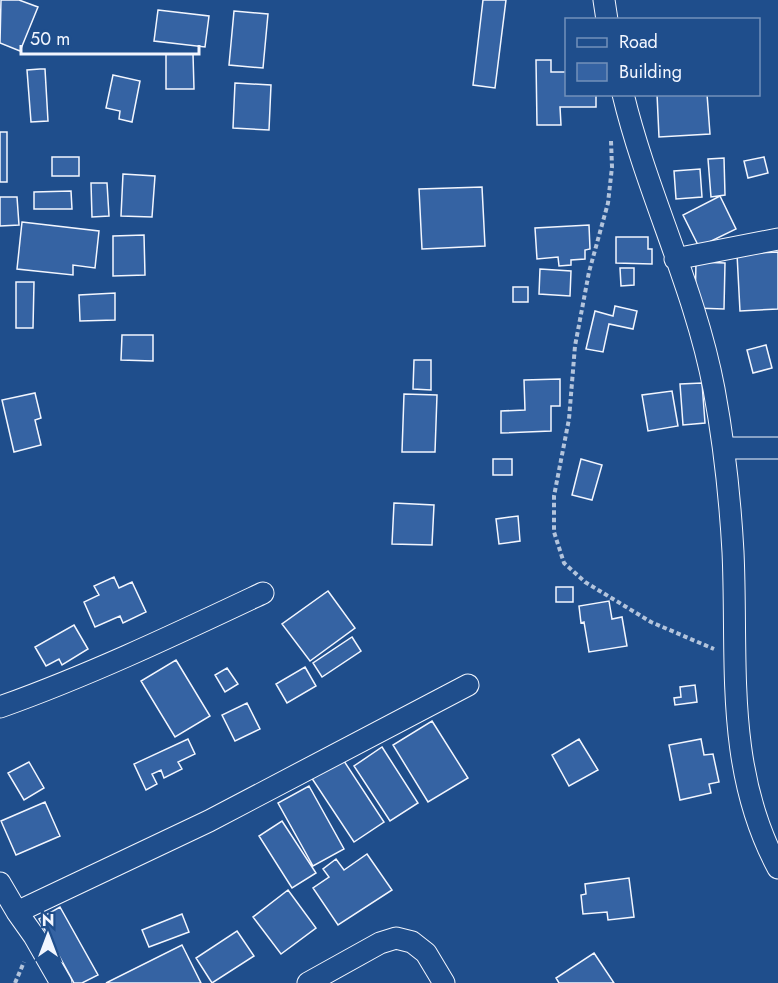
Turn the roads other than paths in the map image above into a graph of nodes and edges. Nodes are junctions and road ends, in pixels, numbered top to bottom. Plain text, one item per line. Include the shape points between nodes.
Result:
1 (604, 0) edge
2 (607, 18) edge
3 (624, 96) edge
4 (778, 239) edge
5 (675, 259) junction
6 (724, 448) junction
7 (778, 448) edge
8 (263, 593) dead end
9 (468, 685) dead end
10 (0, 707) edge
11 (778, 868) edge
12 (0, 883) edge
13 (17, 912) junction
14 (61, 983) edge
15 (308, 983) edge
16 (444, 983) edge

1 - 2 street
3 - 5 street
4 - 5 street
5 - 6 street via 703,340
6 - 7 street
6 - 11 street via 733,551 740,752 764,842
8 - 10 street via 93,671
9 - 13 street via 209,820
12 - 13 street
13 - 14 street
15 - 16 street via 396,938 412,942 426,952

